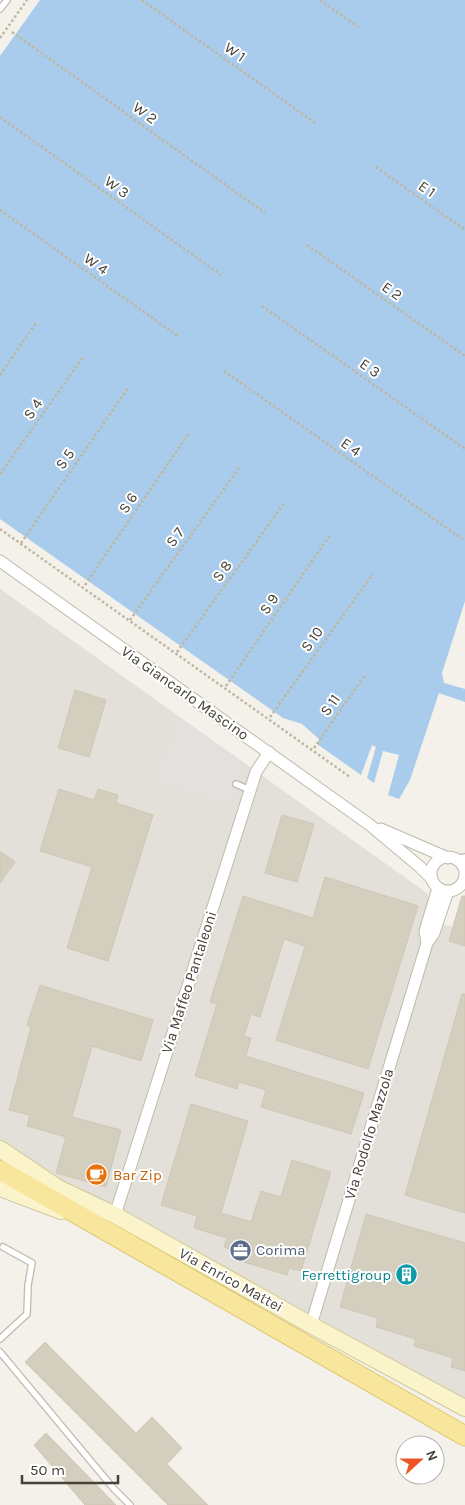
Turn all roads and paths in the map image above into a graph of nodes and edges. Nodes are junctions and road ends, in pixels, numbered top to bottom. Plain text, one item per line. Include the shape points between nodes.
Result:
1 (7, 0) edge
2 (27, 0) edge
3 (142, 0) edge
4 (320, 0) edge
5 (0, 9) edge
6 (358, 27) dead end
7 (12, 32) dead end
8 (0, 38) edge
9 (0, 117) edge
10 (315, 123) dead end
11 (376, 167) dead end
12 (0, 210) edge
13 (265, 213) dead end
14 (465, 230) edge
15 (307, 245) dead end
16 (221, 275) dead end
17 (262, 306) dead end
18 (36, 323) dead end
19 (178, 336) dead end
20 (84, 356) dead end
21 (465, 356) edge
22 (224, 371) dead end
23 (0, 375) edge
24 (128, 388) dead end
25 (189, 433) dead end
26 (465, 449) edge
27 (239, 468) dead end
28 (0, 474) edge
29 (285, 502) dead end
30 (0, 529) edge
31 (330, 535) dead end
32 (465, 541) edge
33 (21, 543) dead end
34 (0, 561) edge
35 (373, 574) dead end
36 (85, 585) dead end
37 (130, 620) dead end
38 (177, 652) dead end
39 (365, 676) dead end
40 (226, 686) dead end
41 (270, 717) dead end
42 (314, 748) dead end
43 (269, 752) junction
44 (350, 777) dead end
45 (236, 784) dead end
46 (250, 790) junction
47 (370, 825) junction
48 (456, 858) edge
49 (463, 883) edge
50 (439, 886) junction
51 (0, 1149) edge
52 (0, 1170) edge
53 (0, 1188) edge
54 (58, 1188) junction
55 (115, 1215) junction
56 (82, 1219) junction
57 (3, 1247) dead end
58 (312, 1325) junction
59 (0, 1339) edge
60 (0, 1352) edge
61 (465, 1408) edge
62 (465, 1436) edge
63 (130, 1505) edge

1 - 5 lane
2 - 8 path
3 - 10 path, W 1
4 - 6 path
7 - 13 path, W 2
9 - 16 path, W 3
11 - 14 path, E 1
12 - 19 path, W 4
15 - 21 path, E 2
17 - 26 path, E 3
18 - 23 path
20 - 28 path, S 4
22 - 32 path, E 4
24 - 33 path, S 5
25 - 36 path, S 6
27 - 37 path, S 7
29 - 38 path, S 8
30 - 44 path
31 - 40 path, S 9
34 - 43 street, Via Giancarlo Mascino
35 - 41 path, S 10
39 - 42 path, S 11
43 - 46 street, Via Maffeo Pantaleoni via 256,772
43 - 47 street, Via Giancarlo Mascino
45 - 46 lane
46 - 55 street, Via Maffeo Pantaleoni
47 - 48 street, Via Giancarlo Mascino
47 - 50 street, Via Giancarlo Mascino
48 - 49 street via 464,870
48 - 50 street via 436,862 431,873
49 - 50 street via 456,889
50 - 58 street, Via Rodolfo Mazzola via 425,931 427,943
51 - 54 street, Via Enrico Mattei
52 - 54 main road
52 - 56 main road, Via Enrico Mattei
53 - 56 street, Via Enrico Mattei
54 - 55 street, Via Enrico Mattei
55 - 58 street, Via Enrico Mattei
56 - 62 main road, Via Enrico Mattei
57 - 59 lane via 32,1263 26,1314
58 - 61 street, Via Enrico Mattei
60 - 63 lane

